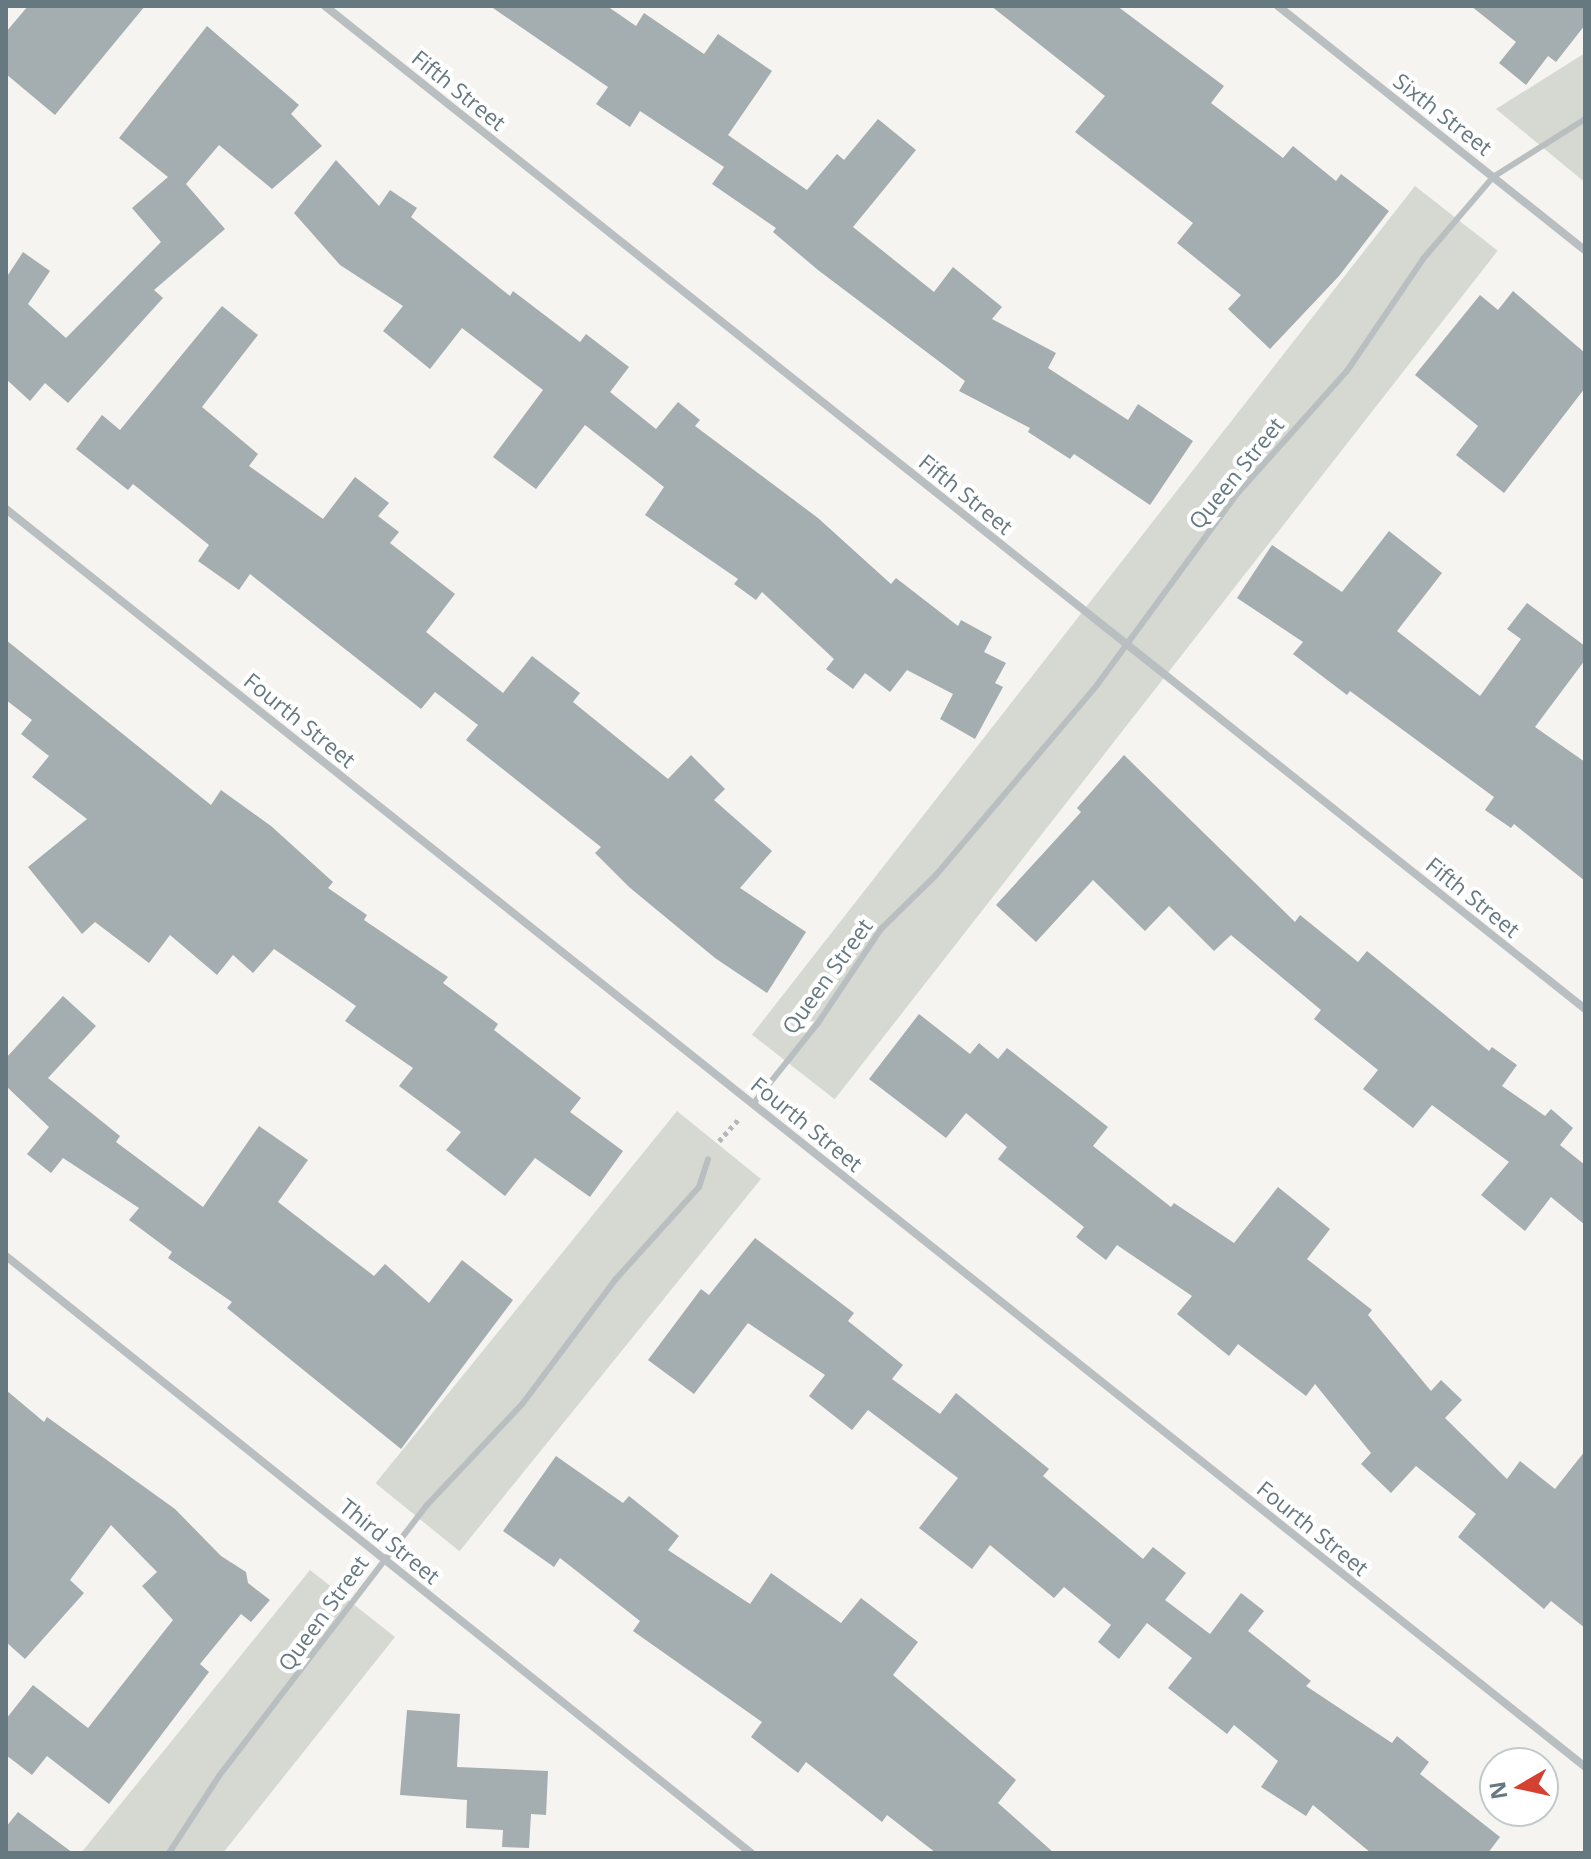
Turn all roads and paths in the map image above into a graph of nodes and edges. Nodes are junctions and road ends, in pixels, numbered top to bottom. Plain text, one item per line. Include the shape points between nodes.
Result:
1 (325, 6) edge
2 (1278, 6) edge
3 (1585, 119) edge
4 (1493, 177) junction
5 (1585, 250) edge
6 (6, 509) edge
7 (1128, 646) junction
8 (1585, 1009) edge
9 (753, 1104) junction
10 (708, 1159) joint
11 (6, 1256) edge
12 (385, 1560) junction
13 (1585, 1767) edge
14 (169, 1853) edge
15 (751, 1853) edge

1 - 7 street, Fifth Street
2 - 4 street, Sixth Street
3 - 4 lane, Queen Street
4 - 5 street, Sixth Street
4 - 7 lane, Queen Street via 1423,259 1347,371 1236,495
6 - 9 street, Fourth Street
7 - 8 street, Fifth Street
7 - 9 lane, Queen Street via 936,875 881,929 818,1023
9 - 10 path
9 - 13 street, Fourth Street
10 - 12 lane, Queen Street via 699,1187 615,1280 523,1403 427,1505
11 - 12 street, Third Street
12 - 14 lane, Queen Street via 219,1776
12 - 15 street, Third Street

